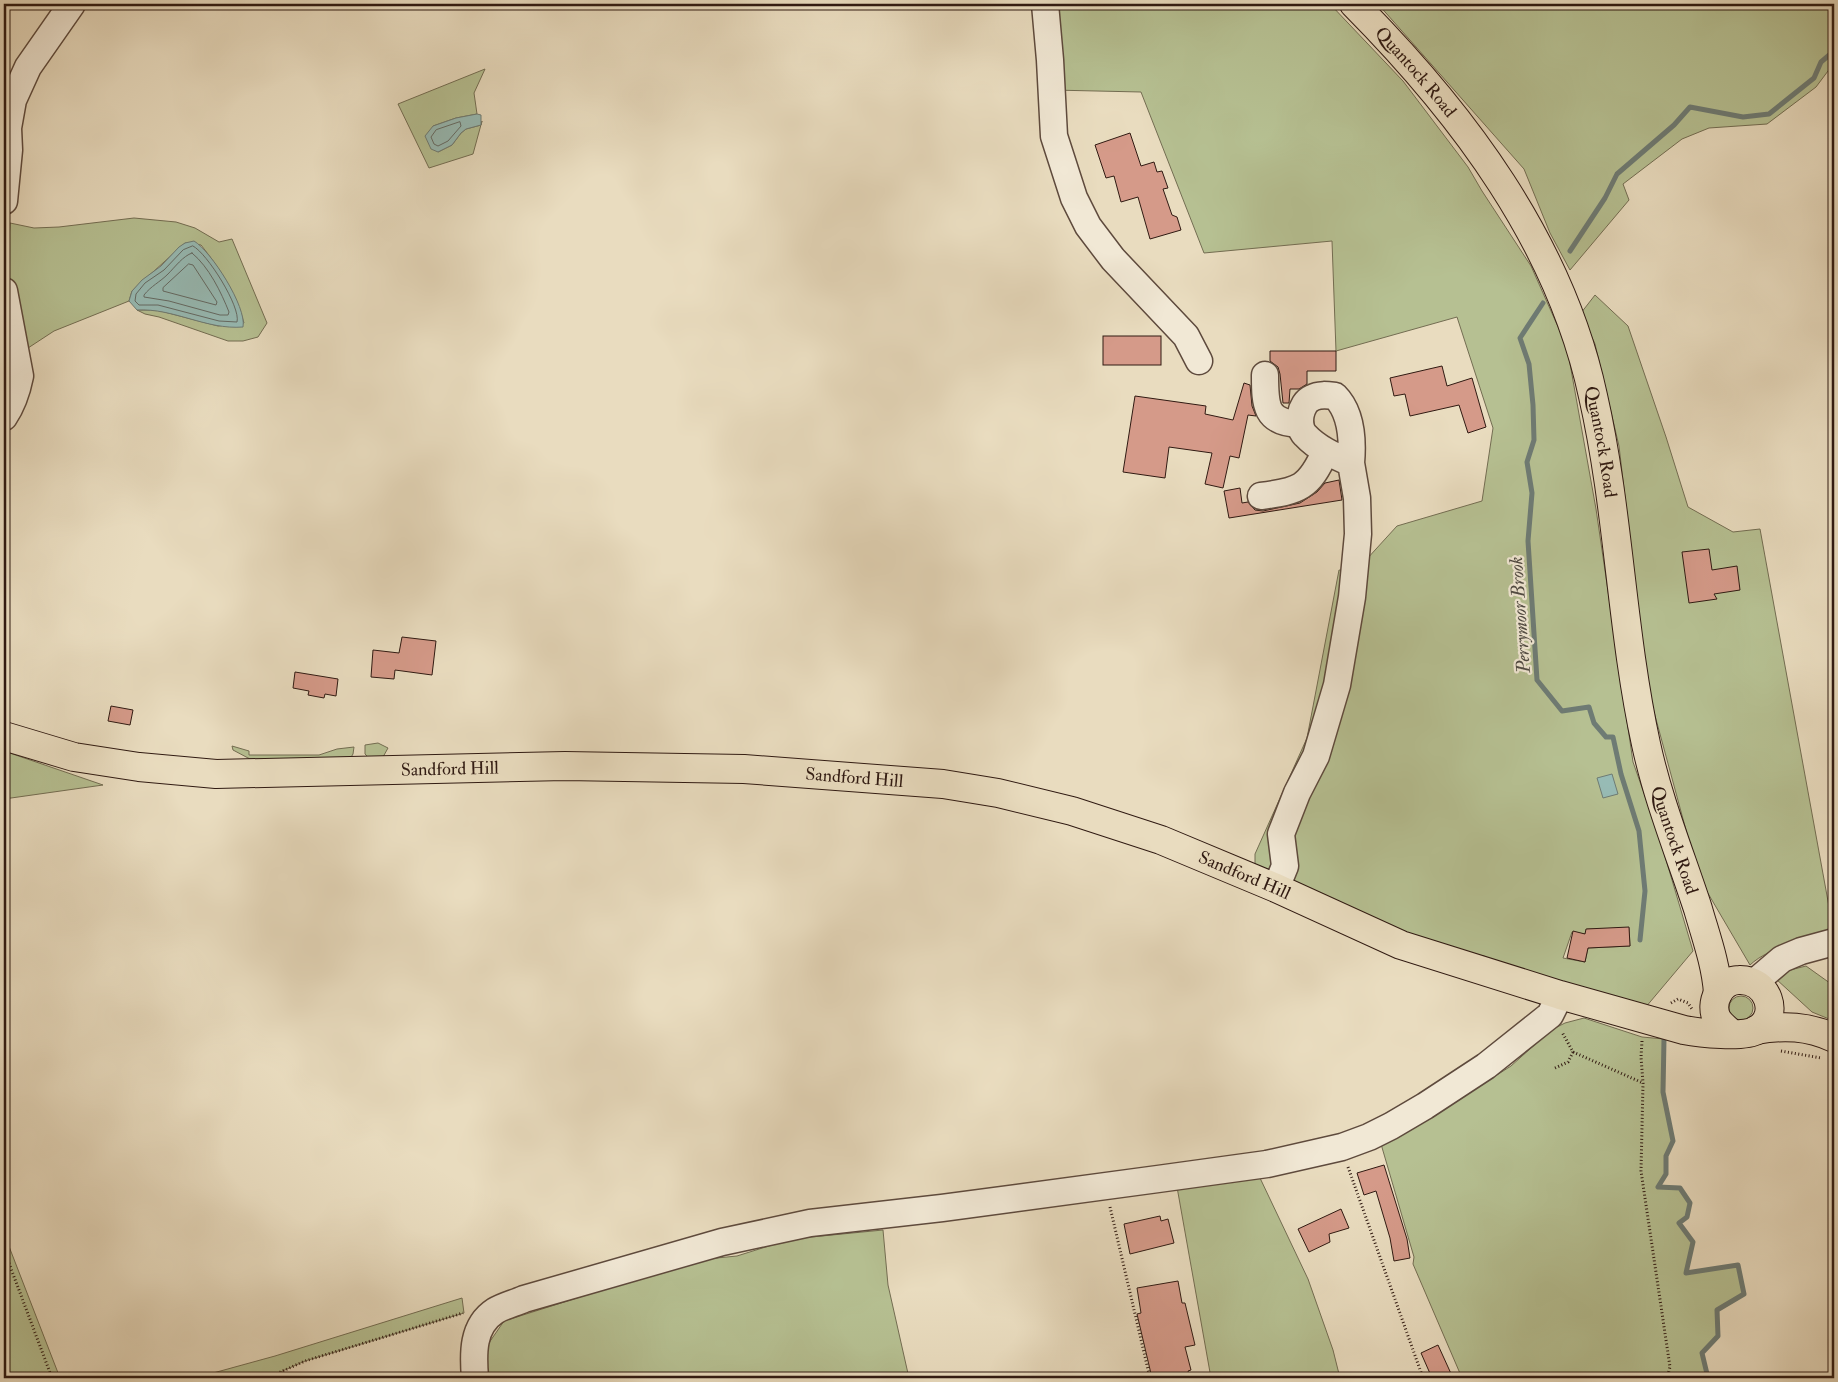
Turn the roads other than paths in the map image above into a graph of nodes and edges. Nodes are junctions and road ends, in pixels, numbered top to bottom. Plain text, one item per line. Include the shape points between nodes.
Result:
1 (72, 4) edge
2 (1045, 4) edge
3 (1354, 4) edge
4 (4, 201) edge
5 (4, 291) edge
6 (1199, 361) dead end
7 (1265, 375) dead end
8 (4, 417) edge
9 (1300, 424) junction
10 (1325, 452) junction
11 (1352, 464) junction
12 (1261, 496) dead end
13 (4, 736) edge
14 (1276, 888) junction
15 (1834, 942) edge
16 (1708, 943) junction
17 (1755, 986) junction
18 (1717, 996) junction
19 (1555, 1005) junction
20 (1656, 1021) junction
21 (1744, 1032) junction
22 (1829, 1035) edge
23 (475, 1378) edge

1 - 4 street via 28,67 13,100
2 - 6 street via 1054,136 1074,198 1088,226 1113,259 1186,336
3 - 16 main road, Quantock Road via 1429,86 1481,153 1532,234 1573,323 1594,396 1605,459 1629,652 1646,744
5 - 8 street via 20,376
7 - 9 street via 1265,400 1269,413 1286,423
9 - 10 street via 1304,434
9 - 11 street via 1302,408 1310,398 1335,396 1343,404 1349,423 1353,443
10 - 11 street
10 - 12 street via 1317,471 1304,485 1288,492
11 - 14 street via 1358,534 1352,597 1337,685 1316,756 1281,834 1285,866
13 - 14 main road, Sandford Hill via 88,760 216,774 565,766 744,769 943,784 1072,811 1161,840
14 - 19 main road, Sandford Hill via 1401,945
15 - 17 street via 1782,959
16 - 17 main road, Quantock Road
16 - 18 main road, Quantock Road via 1717,978
17 - 18 main road via 1736,980 1726,984
17 - 21 main road via 1770,1006 1768,1015 1764,1024
17 - 22 main road, Quantock Road
18 - 20 main road via 1695,1015
18 - 21 main road via 1715,1012 1722,1026
19 - 20 main road, Sandford Hill
19 - 23 street via 1486,1066 1369,1138 1267,1164 810,1223 712,1245 524,1299 494,1312 482,1324 476,1337 473,1355
20 - 21 main road, Sandford Hill via 1699,1033
21 - 22 main road, Sandford Hill via 1783,1026

